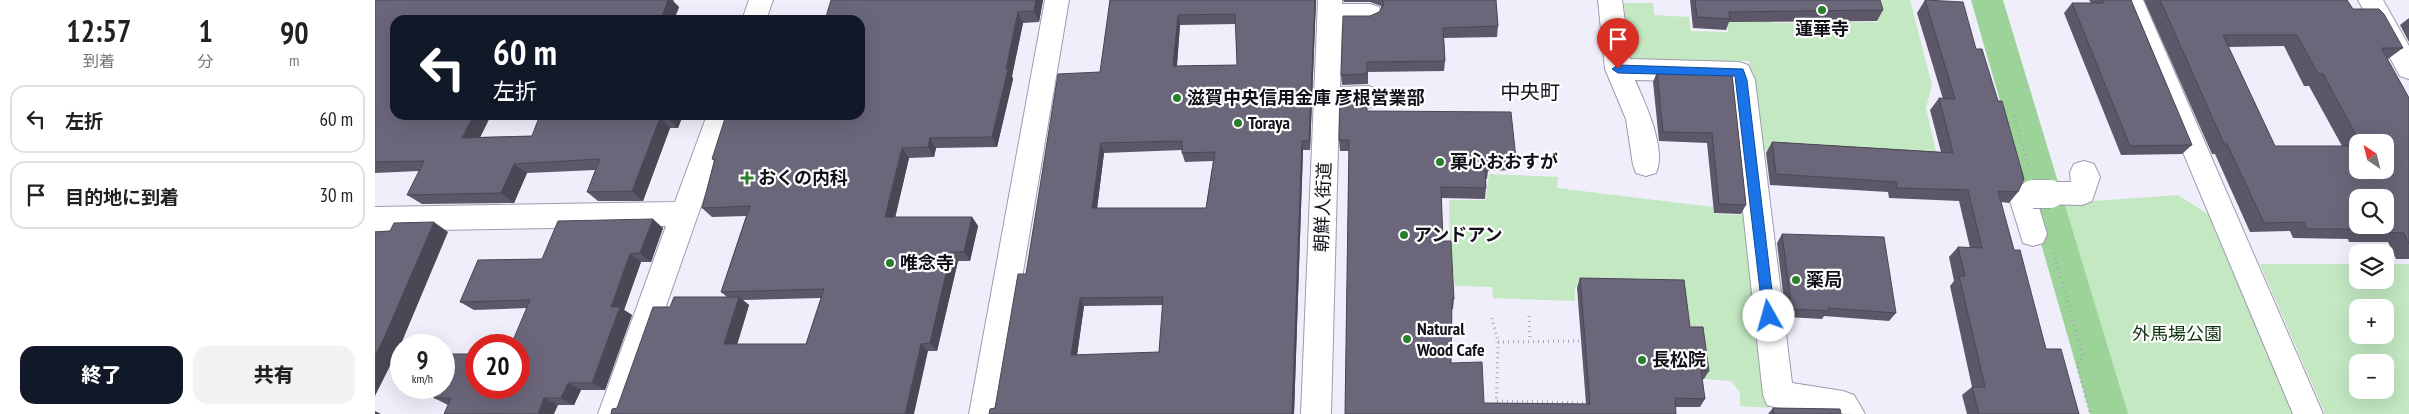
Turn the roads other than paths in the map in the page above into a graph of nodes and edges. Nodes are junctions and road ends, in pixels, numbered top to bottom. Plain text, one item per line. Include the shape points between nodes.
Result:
1 (761, 0) edge
2 (1057, 0) edge
3 (2131, 0) edge
4 (2370, 0) edge
5 (1330, 7) edge
6 (1608, 12) edge
7 (1370, 14) edge
8 (756, 15) edge
9 (1618, 69) junction
10 (2409, 69) edge
11 (1369, 97) edge
12 (1327, 98) junction
13 (718, 120) edge
14 (1645, 165) dead end
15 (2084, 172) dead end
16 (375, 220) edge
17 (684, 228) junction
18 (2043, 242) road end
19 (982, 401) edge
20 (613, 414) edge
21 (1316, 414) edge
22 (1850, 414) edge
23 (2309, 414) edge

1 - 8 street
2 - 19 street via 1054,49 1022,162
3 - 23 street
4 - 10 street
5 - 7 street
5 - 12 street, 朝鮮人街道
6 - 9 street
9 - 14 street via 1639,119
9 - 22 street via 1739,72 1762,230 1779,396 1843,406
11 - 12 street
12 - 21 street, 朝鮮人街道
13 - 17 street
15 - 18 street via 2082,193 2038,187 2024,201
16 - 17 street
17 - 20 street

